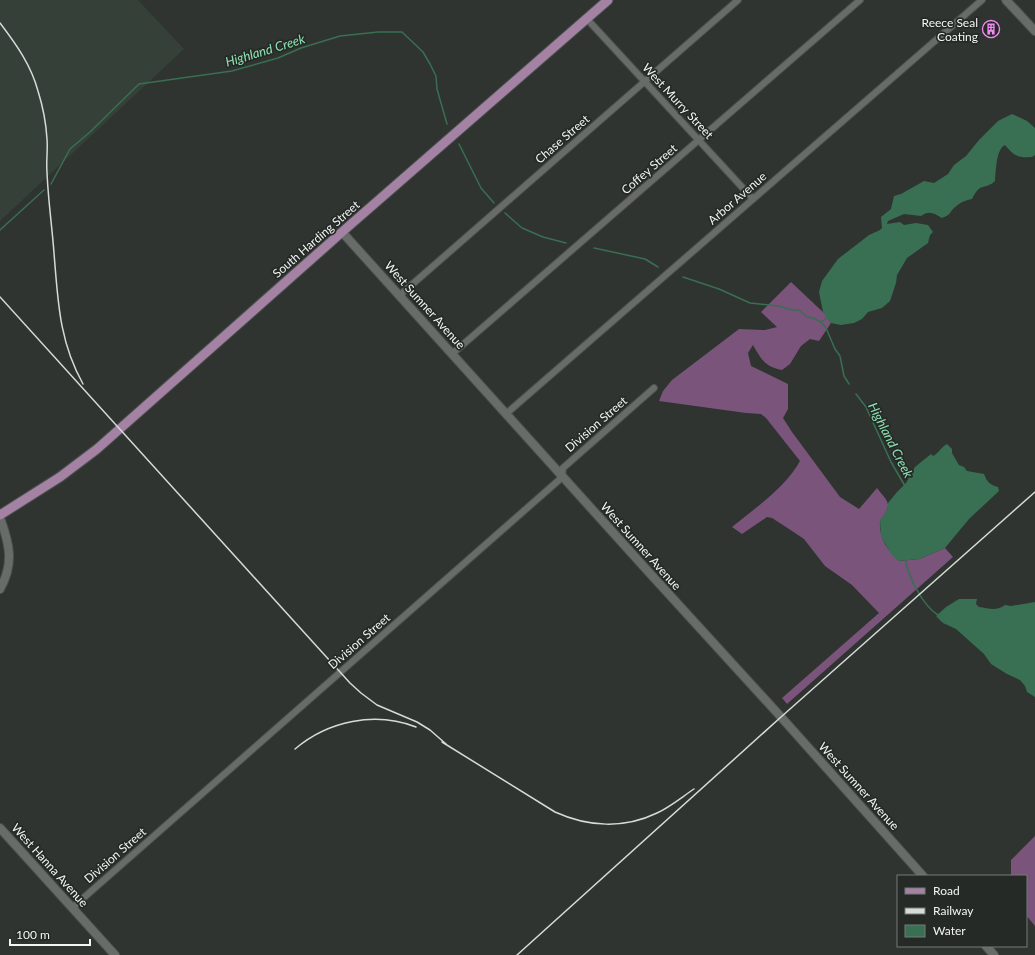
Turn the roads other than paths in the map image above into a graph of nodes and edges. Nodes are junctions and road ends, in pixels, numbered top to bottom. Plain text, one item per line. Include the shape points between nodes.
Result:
1 (608, 0) edge
2 (738, 0) edge
3 (860, 0) edge
4 (982, 0) edge
5 (1006, 0) edge
6 (587, 19) junction
7 (1035, 31) edge
8 (645, 82) junction
9 (699, 140) junction
10 (753, 199) junction
11 (342, 232) junction
12 (400, 295) junction
13 (452, 354) junction
14 (654, 388) dead end
15 (506, 413) junction
16 (562, 475) junction
17 (0, 514) edge
18 (0, 518) edge
19 (0, 589) edge
20 (0, 828) edge
21 (922, 875) edge
22 (72, 908) junction
23 (987, 947) edge
24 (115, 955) edge
25 (994, 955) edge

1 - 6 main road, South Harding Street
2 - 8 street, Chase Street
3 - 9 street, Coffey Street
4 - 10 street, Arbor Avenue
5 - 7 street
6 - 8 street, West Murry Street
6 - 11 main road, South Harding Street
8 - 9 street, West Murry Street
8 - 12 street, Chase Street
9 - 10 street, West Murry Street
9 - 13 street, Coffey Street
10 - 15 street, Arbor Avenue
11 - 12 street, West Sumner Avenue
11 - 17 main road, South Harding Street via 97,449 60,477
12 - 13 street, West Sumner Avenue
13 - 15 street, West Sumner Avenue
14 - 16 street, Division Street via 563,468
15 - 16 street, West Sumner Avenue
16 - 21 street, West Sumner Avenue
16 - 22 street, Division Street via 444,582
18 - 19 street via 10,554 8,571
20 - 22 street, West Hanna Avenue
22 - 24 street, West Hanna Avenue
23 - 25 street

